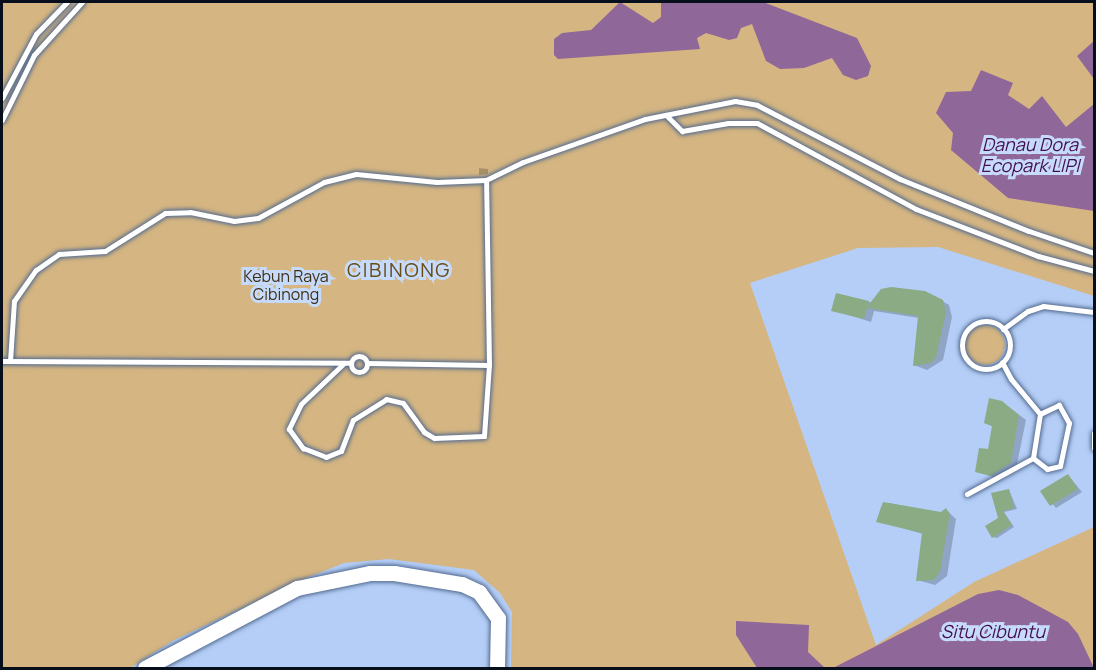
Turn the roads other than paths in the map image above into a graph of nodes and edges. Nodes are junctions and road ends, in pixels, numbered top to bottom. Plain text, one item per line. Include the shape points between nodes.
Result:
1 (67, 2) edge
2 (82, 2) edge
3 (2, 98) edge
4 (666, 115) junction
5 (2, 120) edge
6 (486, 180) junction
7 (1095, 252) edge
8 (1095, 271) edge
9 (1095, 312) edge
10 (1003, 329) junction
11 (2, 361) edge
12 (10, 361) junction
13 (1002, 362) junction
14 (350, 363) junction
15 (367, 363) junction
16 (343, 364) junction
17 (489, 365) junction
18 (1041, 414) junction
19 (1095, 433) edge
20 (1094, 448) edge
21 (1033, 459) junction
22 (967, 494) dead end
23 (145, 669) edge
24 (497, 669) edge

1 - 3 lane via 36,34
2 - 5 lane via 34,55
4 - 6 lane via 619,127
4 - 7 lane via 735,101 757,105 900,179 1029,231
4 - 8 lane via 682,131 728,123 757,123 842,173 916,209 1038,256
6 - 12 lane via 437,182 356,174 324,182 258,218 234,220 190,212 165,213 105,251 59,254 36,270 14,301
6 - 17 lane
9 - 10 lane via 1043,306 1028,310
10 - 13 lane via 1009,346
10 - 13 lane via 989,321 973,324 962,347 968,361 977,367 993,368
11 - 12 lane
12 - 16 lane
13 - 18 lane via 1011,380
14 - 15 lane via 357,356
14 - 15 lane via 359,372
14 - 16 lane
15 - 17 lane
16 - 17 lane via 302,404 289,429 303,448 326,457 340,451 353,420 386,399 403,403 424,432 434,438 484,436
18 - 21 lane
18 - 21 lane via 1059,405 1069,423 1060,466 1047,470
19 - 20 lane
21 - 22 lane
23 - 24 street via 297,588 370,573 462,584 479,592 498,618

